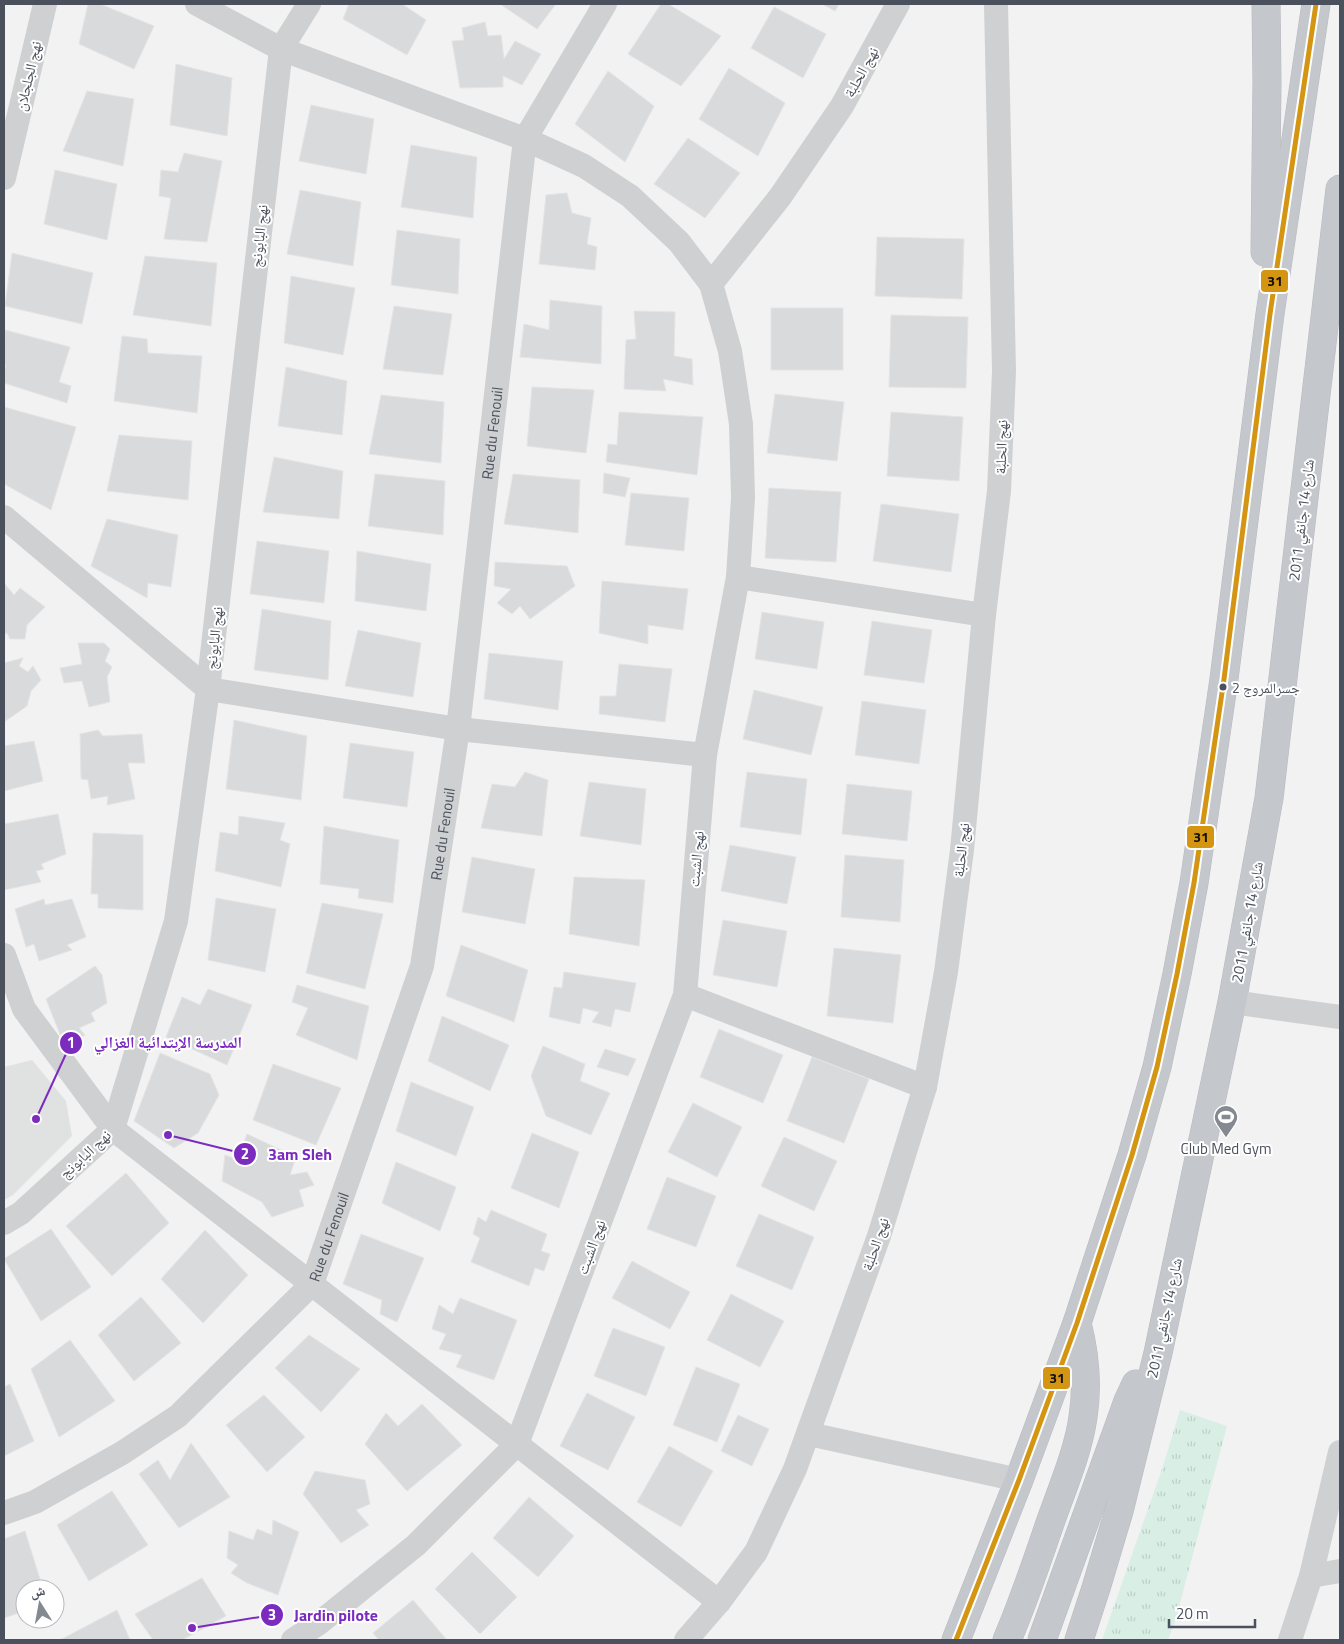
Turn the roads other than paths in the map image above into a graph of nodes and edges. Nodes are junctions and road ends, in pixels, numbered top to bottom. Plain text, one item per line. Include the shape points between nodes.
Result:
1 (45, 4) edge
2 (197, 4) edge
3 (309, 4) edge
4 (605, 4) edge
5 (898, 4) edge
6 (996, 4) edge
7 (1266, 4) edge
8 (1316, 4) edge
9 (280, 49) junction
10 (525, 139) junction
11 (4, 178) edge
12 (1340, 189) edge
13 (711, 284) junction
14 (1270, 314) junction
15 (4, 517) edge
16 (738, 577) junction
17 (984, 615) junction
18 (208, 689) junction
19 (458, 729) junction
20 (705, 755) junction
21 (4, 954) edge
22 (685, 995) junction
23 (1232, 1002) junction
24 (1340, 1017) edge
25 (925, 1087) junction
26 (113, 1129) junction
27 (4, 1223) edge
28 (312, 1284) junction
29 (1077, 1323) junction
30 (1158, 1353) junction
31 (809, 1434) junction
32 (517, 1444) junction
33 (1340, 1452) edge
34 (1019, 1480) junction
35 (4, 1513) edge
36 (1340, 1572) edge
37 (1311, 1576) junction
38 (719, 1602) junction
39 (293, 1640) edge
40 (686, 1640) edge
41 (956, 1640) edge
42 (1008, 1640) edge
43 (1042, 1640) edge
44 (1079, 1640) edge
45 (1290, 1640) edge

1 - 11 street, نهج الجلجلان
2 - 9 street
3 - 9 street, نهج البابونج
4 - 10 street, Rue du Fenouil
5 - 13 street, نهج الحلبة via 836,113 780,197
6 - 17 street, نهج الحلبة via 1004,371 999,491
7 - 14 highway via 1264,260
8 - 14 highway
9 - 10 street
9 - 18 street, نهج البابونج
10 - 13 street via 584,166 630,196 679,242
10 - 19 street, Rue du Fenouil
12 - 23 highway, شارع 14 جانفي 2011 via 1269,798
13 - 16 street via 730,351 741,424 743,498
14 - 29 highway via 1224,679 1177,974 1157,1067 1132,1155
15 - 18 street
16 - 17 street
16 - 20 street
17 - 25 street, نهج الحلبة via 962,850 946,972
18 - 19 street
18 - 26 street, نهج البابونج via 176,921
19 - 20 street
19 - 28 street, Rue du Fenouil via 422,966
20 - 22 street, نهج الشبت
21 - 26 street via 24,1009
22 - 25 street
22 - 32 street, نهج الشبت
23 - 24 street
23 - 30 highway, شارع 14 جانفي 2011
25 - 31 street, نهج الحلبة via 879,1236
26 - 27 street, نهج البابونج via 21,1213
26 - 28 street
28 - 32 street
28 - 35 street, Rue du Fenouil via 178,1416 114,1458 35,1502
29 - 34 highway
29 - 42 highway via 1085,1370 1083,1418
30 - 43 highway via 1128,1401
30 - 44 highway, شارع 14 جانفي 2011 via 1119,1511
31 - 34 street
31 - 38 street, نهج الحلبة via 756,1552
32 - 38 street
32 - 39 street, نهج الشبت via 416,1545 318,1624
33 - 37 street
34 - 41 highway
36 - 37 street
37 - 45 street
38 - 40 street, نهج الحلبة

